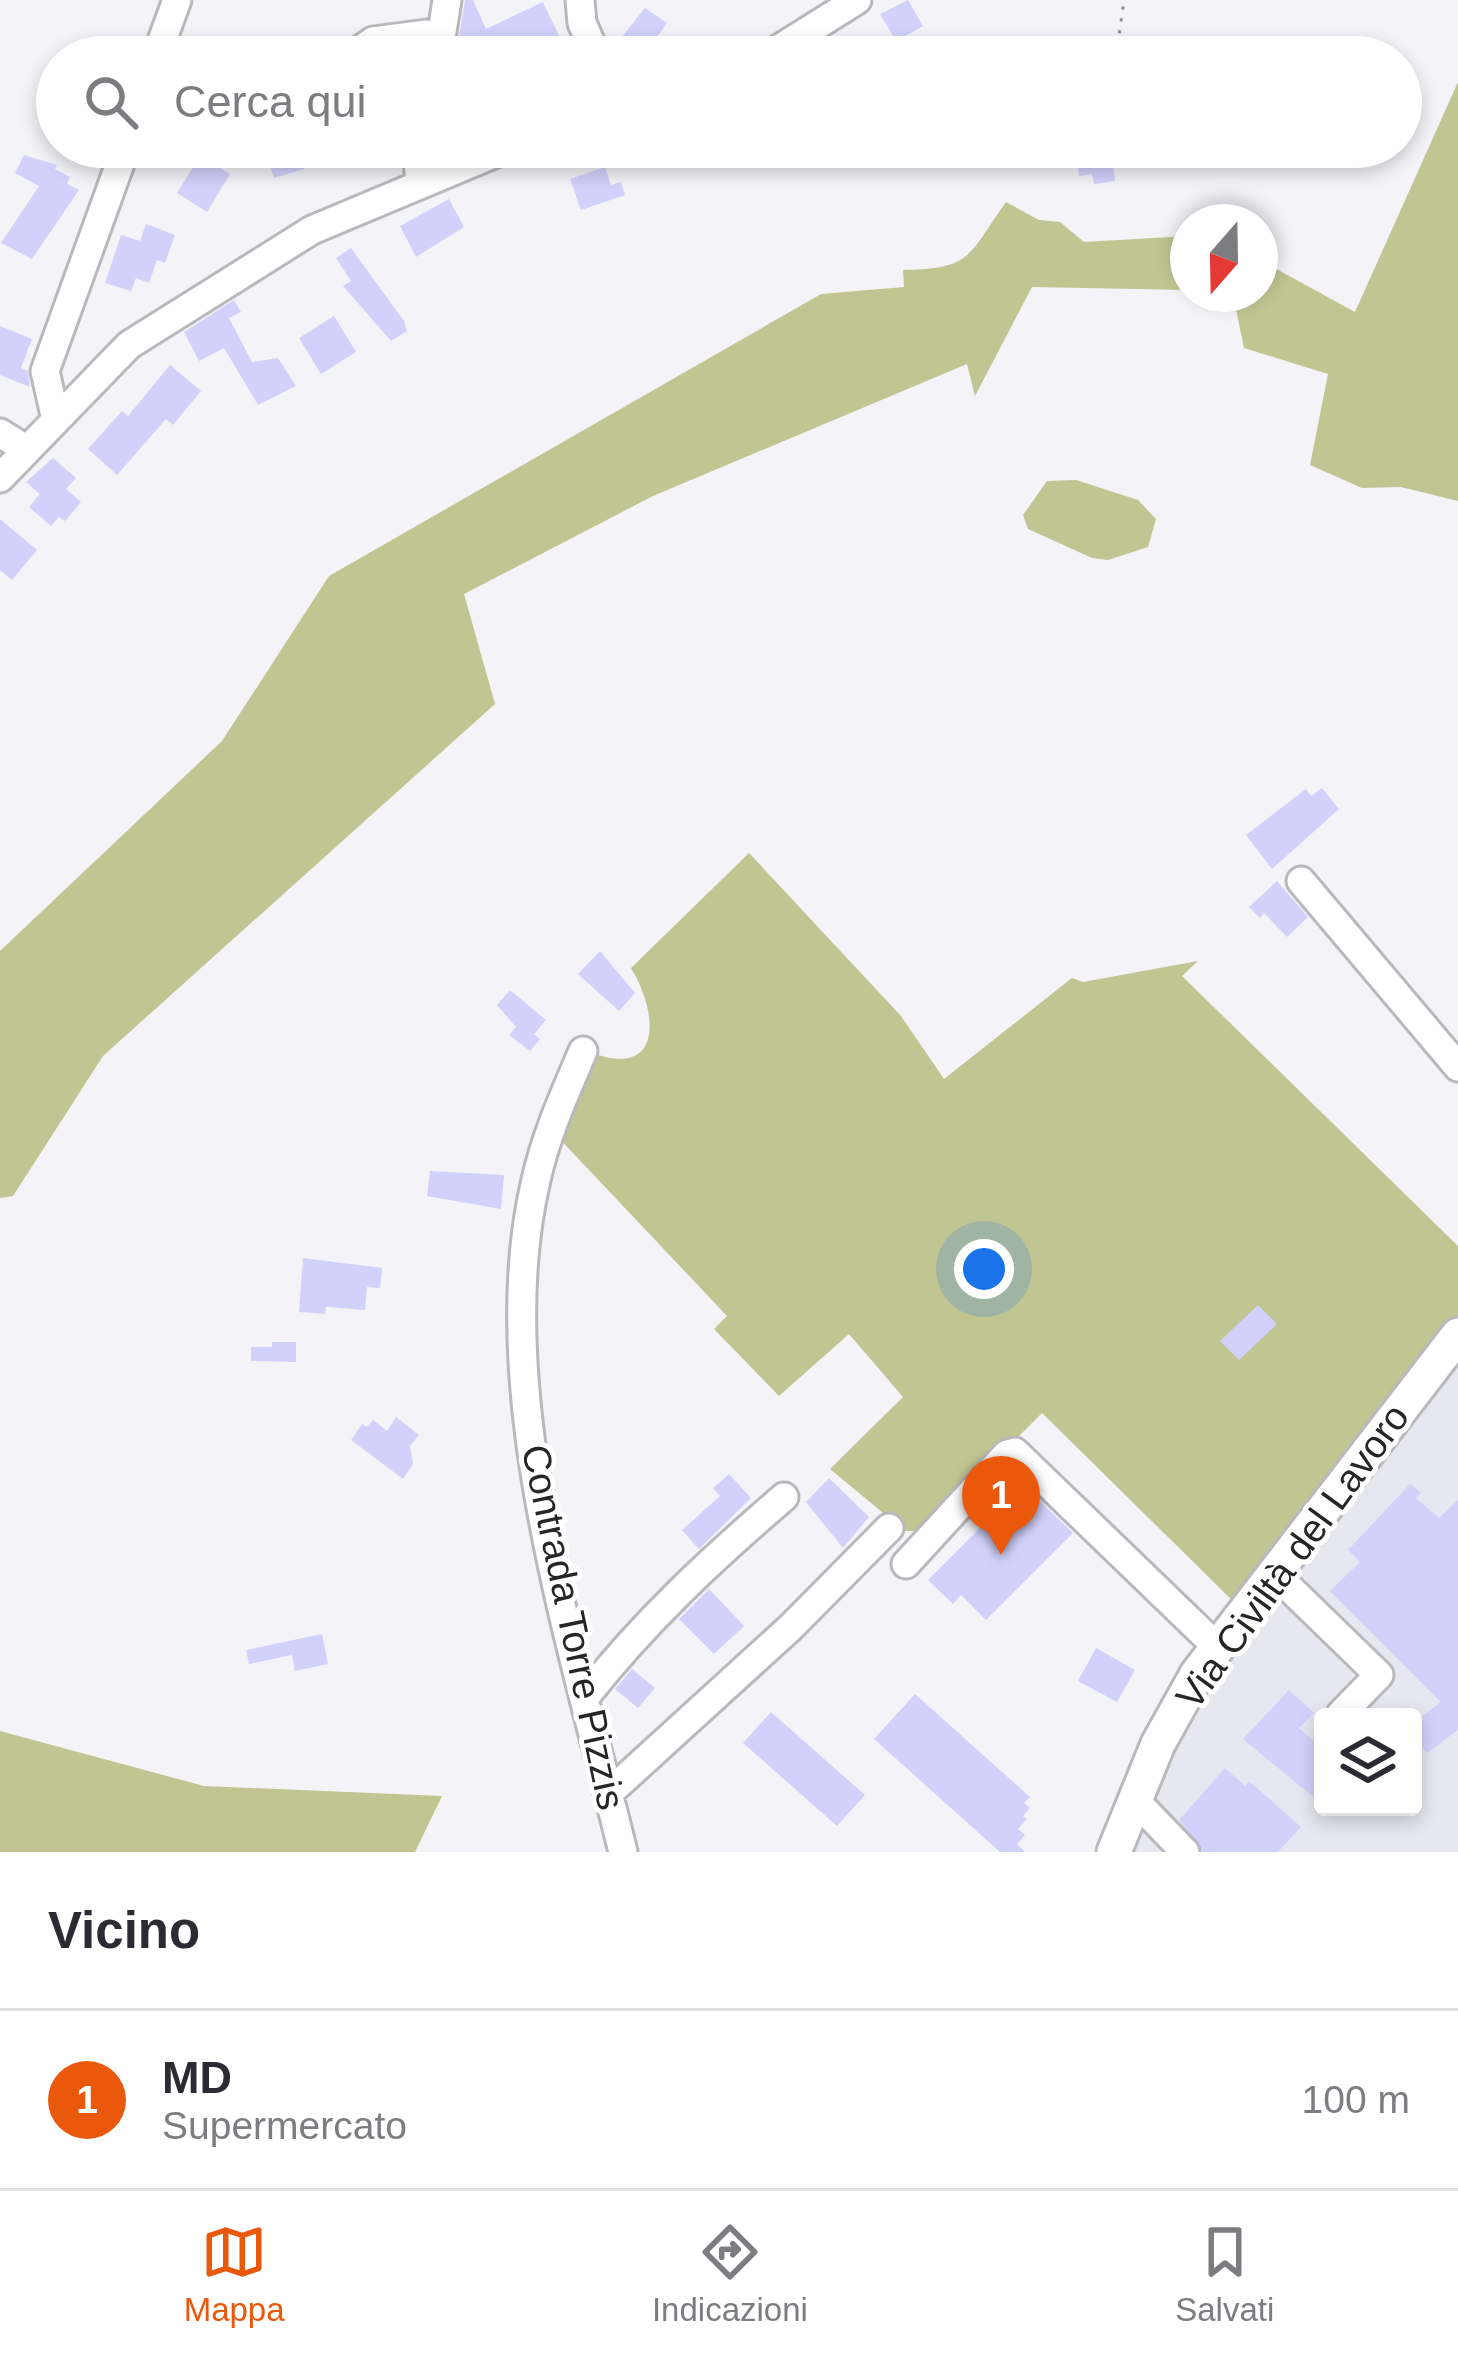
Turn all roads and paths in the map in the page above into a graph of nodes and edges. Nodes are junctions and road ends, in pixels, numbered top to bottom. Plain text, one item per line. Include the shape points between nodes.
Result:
1 (177, 0) edge
2 (447, 0) edge
3 (580, 0) edge
4 (857, 0) edge
5 (1124, 0) edge
6 (164, 36) edge
7 (441, 36) edge
8 (588, 36) edge
9 (800, 36) edge
10 (1119, 36) edge
11 (118, 168) edge
12 (423, 168) edge
13 (427, 168) edge
14 (460, 168) edge
15 (427, 182) junction
16 (56, 420) junction
17 (0, 433) edge
18 (27, 450) junction
19 (0, 478) edge
20 (1300, 881) dead end
21 (583, 1052) dead end
22 (1458, 1067) edge
23 (1458, 1335) edge
24 (784, 1497) dead end
25 (890, 1528) dead end
26 (906, 1564) dead end
27 (1273, 1572) junction
28 (1217, 1647) junction
29 (586, 1696) junction
30 (1347, 1708) edge
31 (611, 1791) junction
32 (1134, 1799) junction
33 (623, 1852) edge
34 (1114, 1852) edge
35 (1185, 1852) edge

1 - 6 street
2 - 7 street
3 - 8 street
4 - 9 street
5 - 10 path
11 - 16 street via 45,371
12 - 15 street
13 - 15 street
14 - 15 street
15 - 16 street via 312,230 129,345
16 - 18 street
17 - 18 street
18 - 19 street
20 - 22 street
21 - 29 street, Contrada Torre Pizzis via 536,1178 524,1323 533,1458
23 - 27 main road, Via Civiltà del Lavoro
24 - 29 street via 698,1572
25 - 31 street
26 - 28 street via 1015,1452
27 - 28 main road, Via Civiltà del Lavoro
27 - 30 street via 1379,1675
28 - 32 main road, Via Civiltà del Lavoro
29 - 31 street, Contrada Torre Pizzis
31 - 33 street, Contrada Torre Pizzis
32 - 34 main road, Via Civiltà del Lavoro
32 - 35 street

